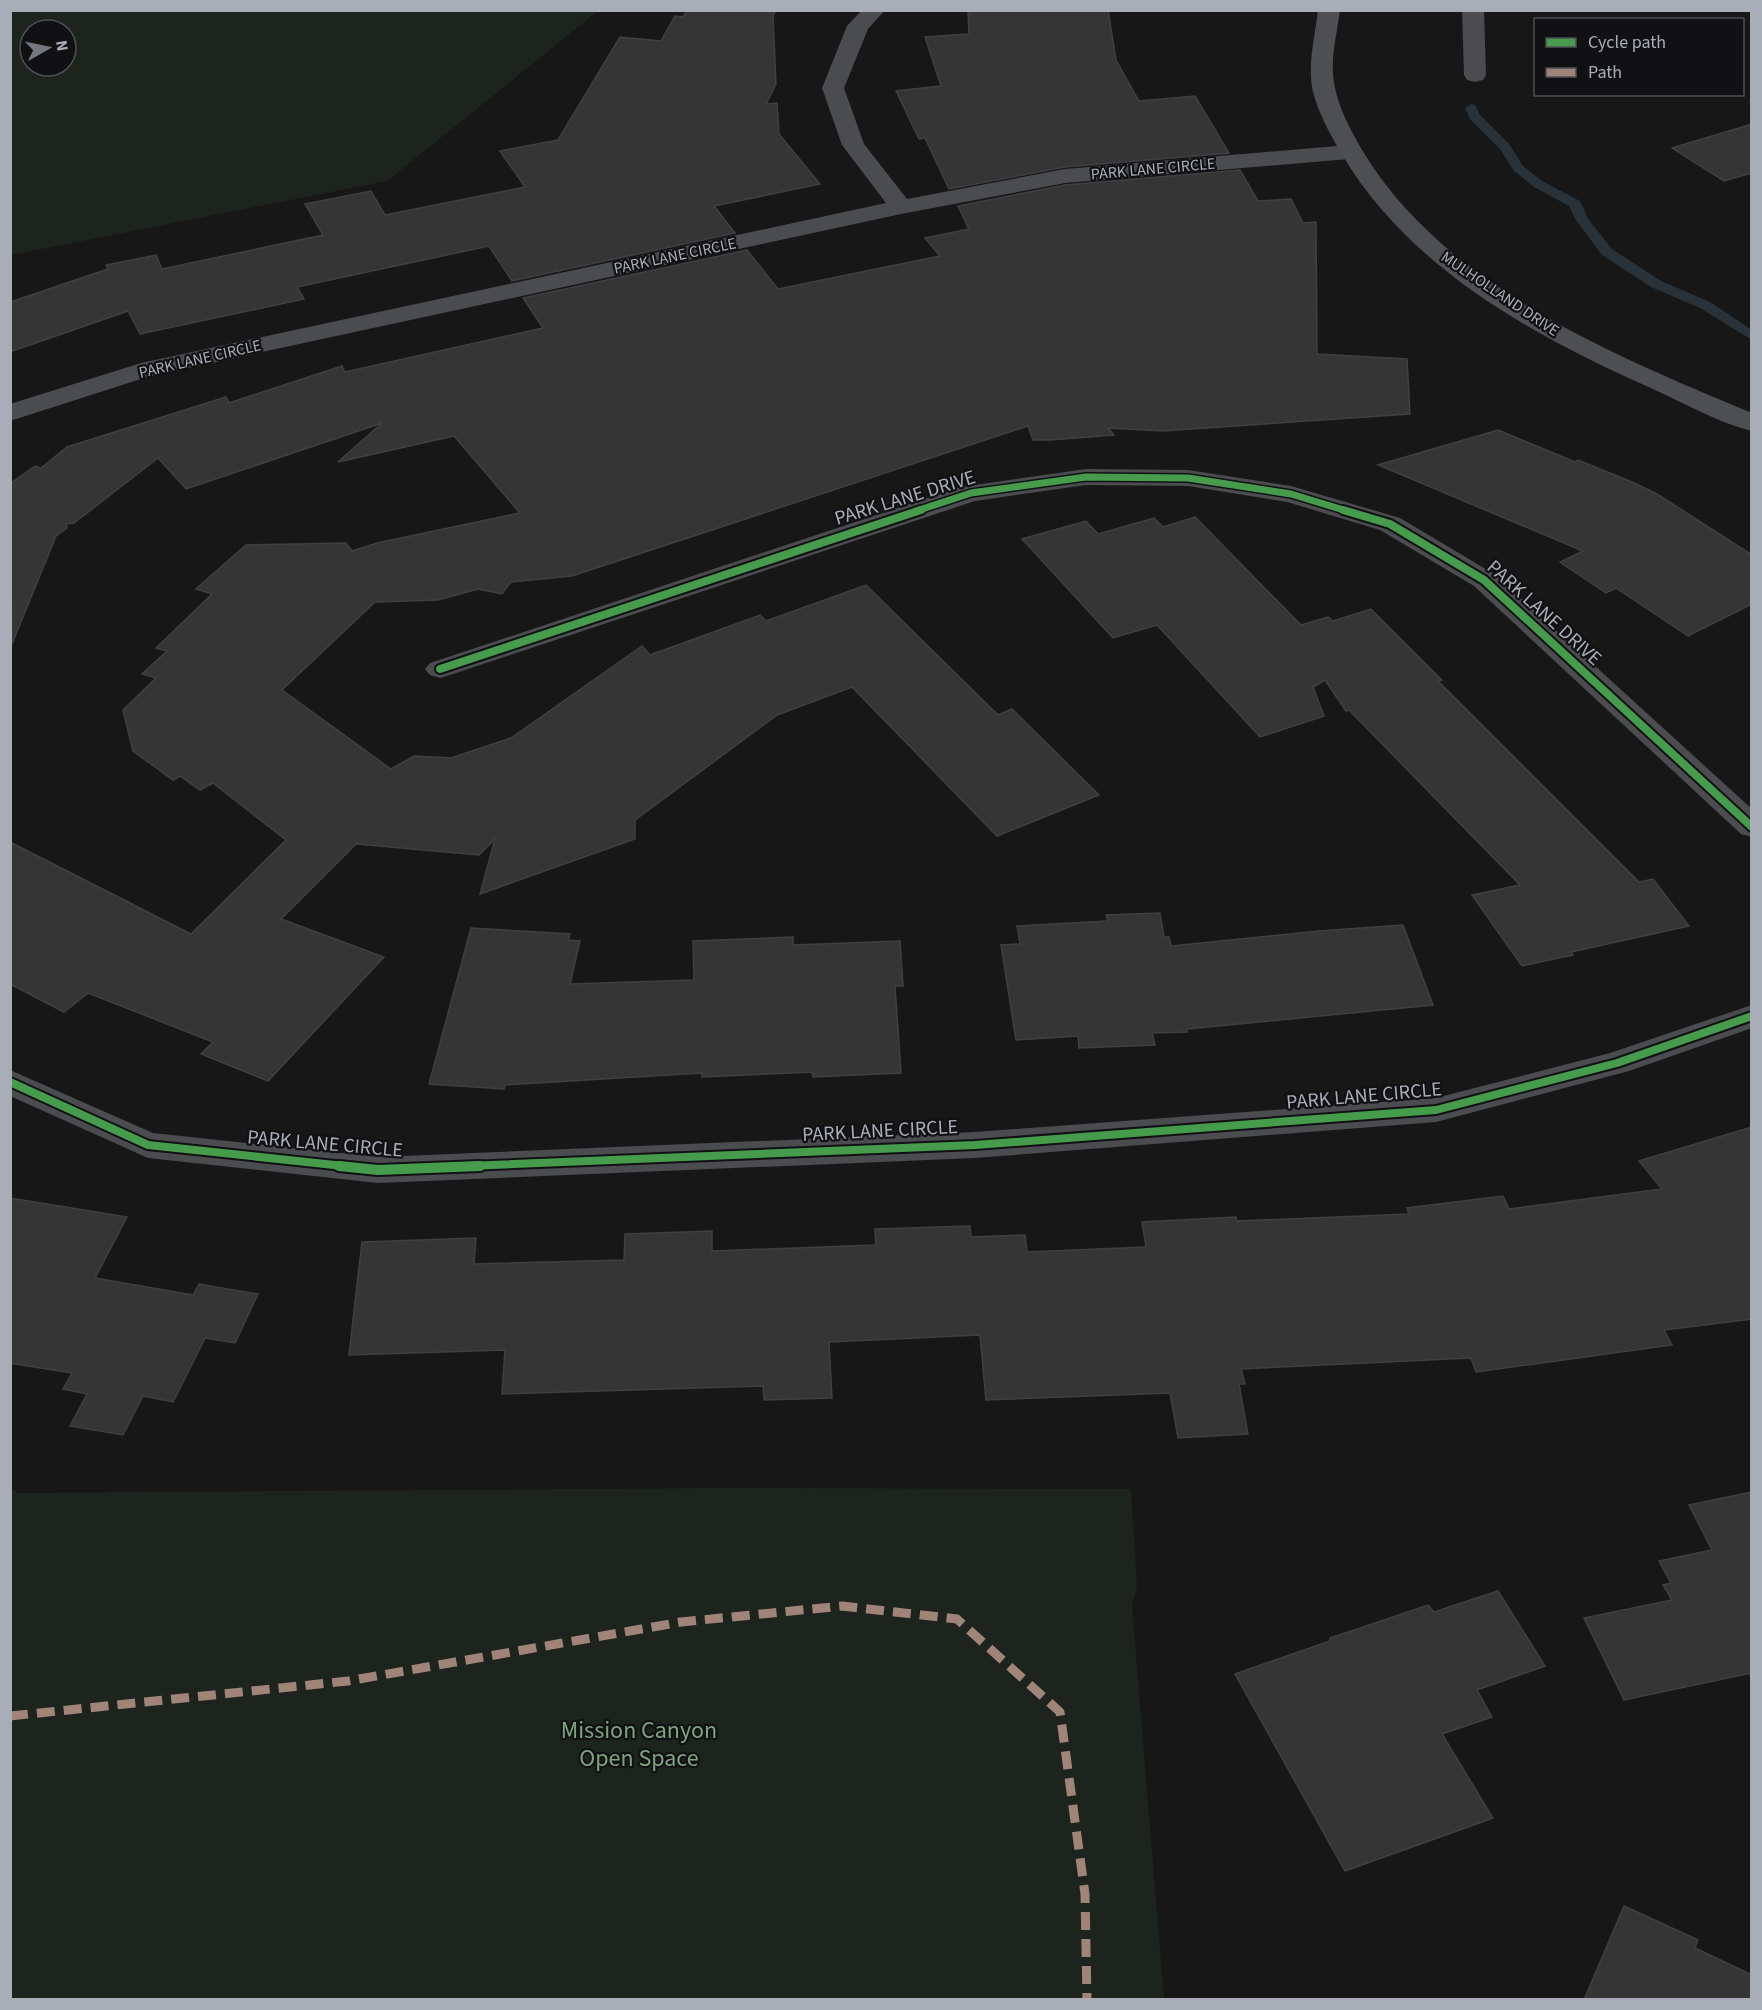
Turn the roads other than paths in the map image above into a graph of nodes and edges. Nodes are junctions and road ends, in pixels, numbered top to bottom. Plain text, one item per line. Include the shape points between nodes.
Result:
1 (875, 10) edge
2 (1329, 10) edge
3 (1473, 10) edge
4 (1475, 75) dead end
5 (1349, 152) junction
6 (901, 207) junction
7 (10, 413) edge
8 (1752, 423) edge
9 (440, 669) dead end
10 (1752, 827) edge
11 (1752, 1016) edge
12 (10, 1082) edge

1 - 6 street via 858,26 833,88 853,146
2 - 5 main road, MULHOLLAND DRIVE via 1322,77 1331,112
3 - 4 street
5 - 6 street, PARK LANE CIRCLE via 1065,176
5 - 8 main road, MULHOLLAND DRIVE via 1376,192 1424,242 1490,291 1569,340 1667,388
6 - 7 street, PARK LANE CIRCLE via 141,371
9 - 10 street, PARK LANE DRIVE via 971,494 1086,477 1188,478 1291,494 1390,524 1484,580
11 - 12 street, PARK LANE CIRCLE via 1617,1063 1436,1110 975,1144 378,1170 148,1145

